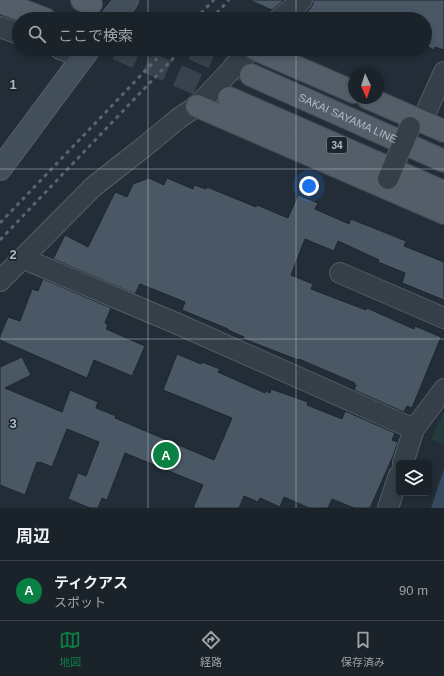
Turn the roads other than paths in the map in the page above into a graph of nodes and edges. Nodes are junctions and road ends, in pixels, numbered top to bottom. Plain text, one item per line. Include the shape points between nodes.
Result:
1 (127, 0) edge
2 (302, 0) edge
3 (0, 2) edge
4 (26, 12) edge
5 (118, 12) edge
6 (287, 12) edge
7 (0, 27) edge
8 (12, 31) edge
9 (84, 56) edge
10 (245, 56) edge
11 (271, 56) edge
12 (444, 72) edge
13 (251, 75) tunnel mouth
14 (348, 89) edge
15 (229, 98) tunnel mouth
16 (380, 104) edge
17 (197, 106) junction
18 (415, 122) junction
19 (444, 131) edge
20 (444, 161) edge
21 (0, 169) edge
22 (386, 183) junction
23 (444, 192) edge
24 (444, 213) edge
25 (22, 258) junction
26 (340, 273) dead end
27 (0, 281) edge
28 (444, 318) edge
29 (444, 389) edge
30 (414, 429) junction
31 (404, 460) edge
32 (396, 484) edge
33 (388, 508) edge

1 - 5 street
2 - 6 street
3 - 4 main road
7 - 8 street
9 - 21 street
10 - 17 street
11 - 14 main road
12 - 18 street
13 - 20 main road, SAKAI SAYAMA LINE
15 - 23 main road, 34
16 - 18 main road
17 - 22 main road
17 - 25 street via 93,187
18 - 19 main road
18 - 22 street, bridge
22 - 24 main road
25 - 27 street
25 - 30 street
26 - 28 street
29 - 30 street
30 - 31 street
32 - 33 street

